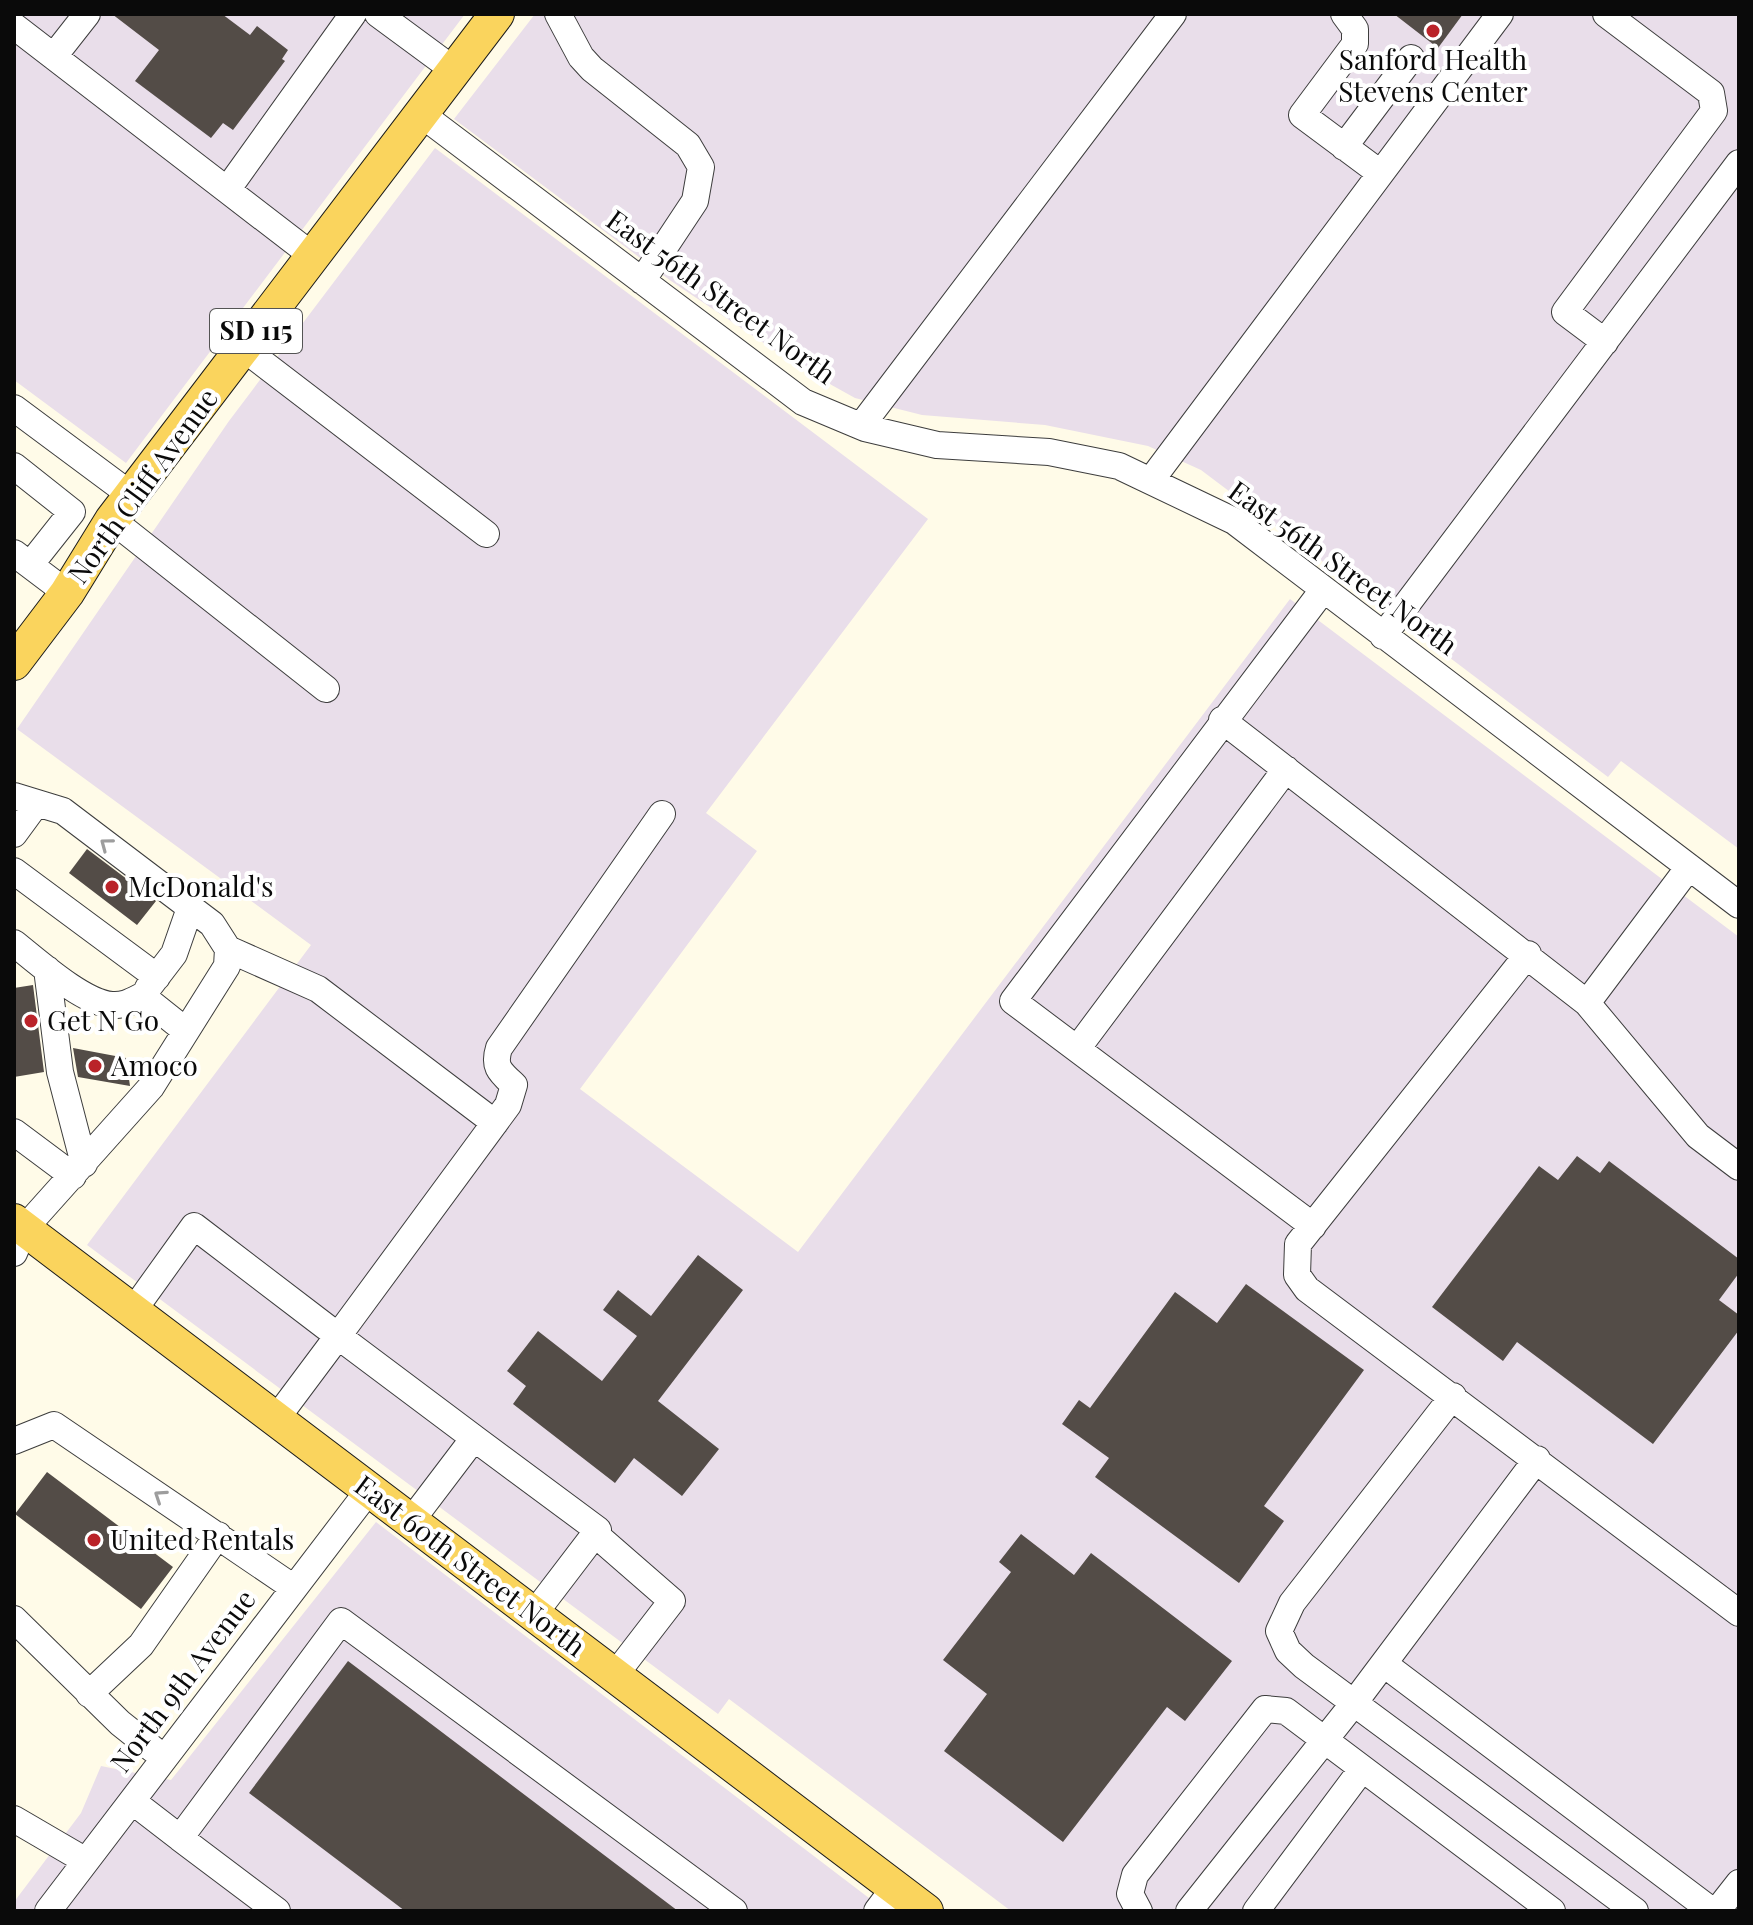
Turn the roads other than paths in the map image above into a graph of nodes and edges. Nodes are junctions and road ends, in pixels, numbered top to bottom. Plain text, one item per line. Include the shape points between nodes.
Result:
1 (87, 14) edge
2 (353, 14) edge
3 (378, 14) edge
4 (497, 14) edge
5 (558, 14) edge
6 (1173, 14) edge
7 (1344, 14) edge
8 (1500, 14) edge
9 (1606, 14) edge
10 (14, 26) edge
11 (54, 56) junction
12 (1411, 58) dead end
13 (454, 70) junction
14 (421, 114) junction
15 (1344, 147) junction
16 (1739, 163) edge
17 (1380, 173) junction
18 (227, 190) junction
19 (313, 256) junction
20 (642, 281) junction
21 (1605, 342) junction
22 (243, 348) junction
23 (14, 408) edge
24 (861, 426) junction
25 (14, 466) edge
26 (1152, 479) junction
27 (121, 508) junction
28 (486, 534) dead end
29 (22, 559) edge
30 (1323, 590) junction
31 (67, 593) junction
32 (1383, 636) junction
33 (16, 658) edge
34 (326, 689) dead end
35 (1222, 720) junction
36 (1286, 769) junction
37 (33, 801) edge
38 (662, 814) dead end
39 (14, 834) edge
40 (1689, 867) junction
41 (14, 871) edge
42 (1739, 905) edge
43 (190, 908) junction
44 (14, 943) edge
45 (228, 949) junction
46 (1528, 954) junction
47 (47, 969) junction
48 (150, 986) junction
49 (1587, 1003) junction
50 (186, 1031) junction
51 (1077, 1049) junction
52 (495, 1123) junction
53 (14, 1132) edge
54 (1739, 1167) edge
55 (78, 1170) junction
56 (1313, 1226) junction
57 (17, 1234) edge
58 (133, 1311) junction
59 (338, 1336) junction
60 (1453, 1396) junction
61 (276, 1419) junction
62 (474, 1438) junction
63 (14, 1441) edge
64 (1537, 1459) junction
65 (369, 1490) junction
66 (411, 1521) junction
67 (595, 1534) junction
68 (218, 1535) junction
69 (294, 1588) junction
70 (1739, 1613) edge
71 (534, 1614) junction
72 (14, 1619) edge
73 (1384, 1664) junction
74 (615, 1675) junction
75 (89, 1694) junction
76 (1354, 1703) junction
77 (1326, 1740) junction
78 (164, 1758) junction
79 (1362, 1769) junction
80 (132, 1801) junction
81 (14, 1819) edge
82 (180, 1838) junction
83 (86, 1861) junction
84 (1737, 1889) edge
85 (886, 1899) edge
86 (48, 1911) edge
87 (277, 1911) edge
88 (734, 1911) edge
89 (926, 1911) edge
90 (1139, 1911) edge
91 (1189, 1911) edge
92 (1256, 1911) edge
93 (1552, 1911) edge
94 (1635, 1911) edge
95 (1714, 1911) edge

1 - 11 street
2 - 18 street
3 - 13 street
4 - 13 main road, North Cliff Avenue / SD 115
5 - 20 street via 592,69 688,145 701,167 695,201
6 - 24 street
7 - 15 street via 1355,29 1355,44 1302,115
8 - 17 street
9 - 21 street via 1711,93 1715,102 1714,111 1565,312
10 - 11 street
11 - 18 street
12 - 15 street
13 - 14 main road, North Cliff Avenue / SD 115
14 - 19 main road, North Cliff Avenue / SD 115
14 - 20 street, East 56th Street North
15 - 17 street
16 - 21 street
17 - 26 street
18 - 19 street
19 - 22 main road, North Cliff Avenue / SD 115
20 - 24 street, East 56th Street North via 803,402
21 - 32 street
22 - 27 main road, North Cliff Avenue / SD 115
22 - 28 street
23 - 27 street
24 - 26 street, East 56th Street North via 937,445 1049,452 1119,466
25 - 29 street via 72,512
26 - 30 street, East 56th Street North via 1234,521
27 - 31 main road, North Cliff Avenue / SD 115
27 - 34 street
29 - 31 street
30 - 32 street, East 56th Street North
30 - 35 street
31 - 33 main road, North Cliff Avenue / SD 115
32 - 40 street, East 56th Street North
35 - 36 street
35 - 51 street via 1013,1001
36 - 46 street
36 - 51 street
37 - 39 street
43 -> 37 street via 63,811
38 - 52 street via 499,1048 497,1071 514,1085 513,1096
40 - 42 street, East 56th Street North
40 - 49 street
41 - 48 street
43 - 45 street via 212,924
43 - 48 street via 179,945
44 - 47 street
45 - 50 street via 227,966
45 - 52 street via 318,989
46 - 49 street
46 - 56 street
47 - 48 street via 108,1005 124,1005
47 - 55 street
48 - 50 street
49 - 54 street via 1698,1136
50 - 55 street via 151,1087
51 - 56 street
52 - 59 street
53 - 55 street
55 - 57 street
56 - 60 street via 1298,1244 1296,1263 1307,1289
57 - 58 main road, East 60th Street North
58 - 59 street via 194,1226
58 - 61 main road, East 60th Street North
59 - 61 street
59 - 62 street
60 - 64 street
60 - 76 street via 1292,1603 1279,1631 1288,1651
61 - 65 main road, East 60th Street North
62 - 66 street
62 - 67 street via 598,1530
68 -> 63 street via 54,1425
64 - 70 street
64 - 73 street
65 - 66 main road, East 60th Street North
65 - 69 street, North 9th Avenue
66 - 71 main road, East 60th Street North
67 - 71 street
67 - 74 street via 672,1601
68 - 69 street
68 - 75 street via 141,1645
69 - 78 street, North 9th Avenue
71 - 74 main road, East 60th Street North
72 - 75 street
73 - 76 street
73 - 95 street
74 - 85 main road, East 60th Street North
75 - 78 street
76 - 77 street
76 - 94 street
77 - 79 street
77 - 90 street via 1286,1711 1265,1709 1135,1875 1130,1894
77 - 91 street
78 - 80 street, North 9th Avenue
79 - 92 street
79 - 93 street
80 - 82 street
80 - 83 street, North 9th Avenue
81 - 83 street
82 - 87 street
82 - 88 street via 341,1621
83 - 86 street, North 9th Avenue
84 - 95 street
85 - 89 main road, East 60th Street North

